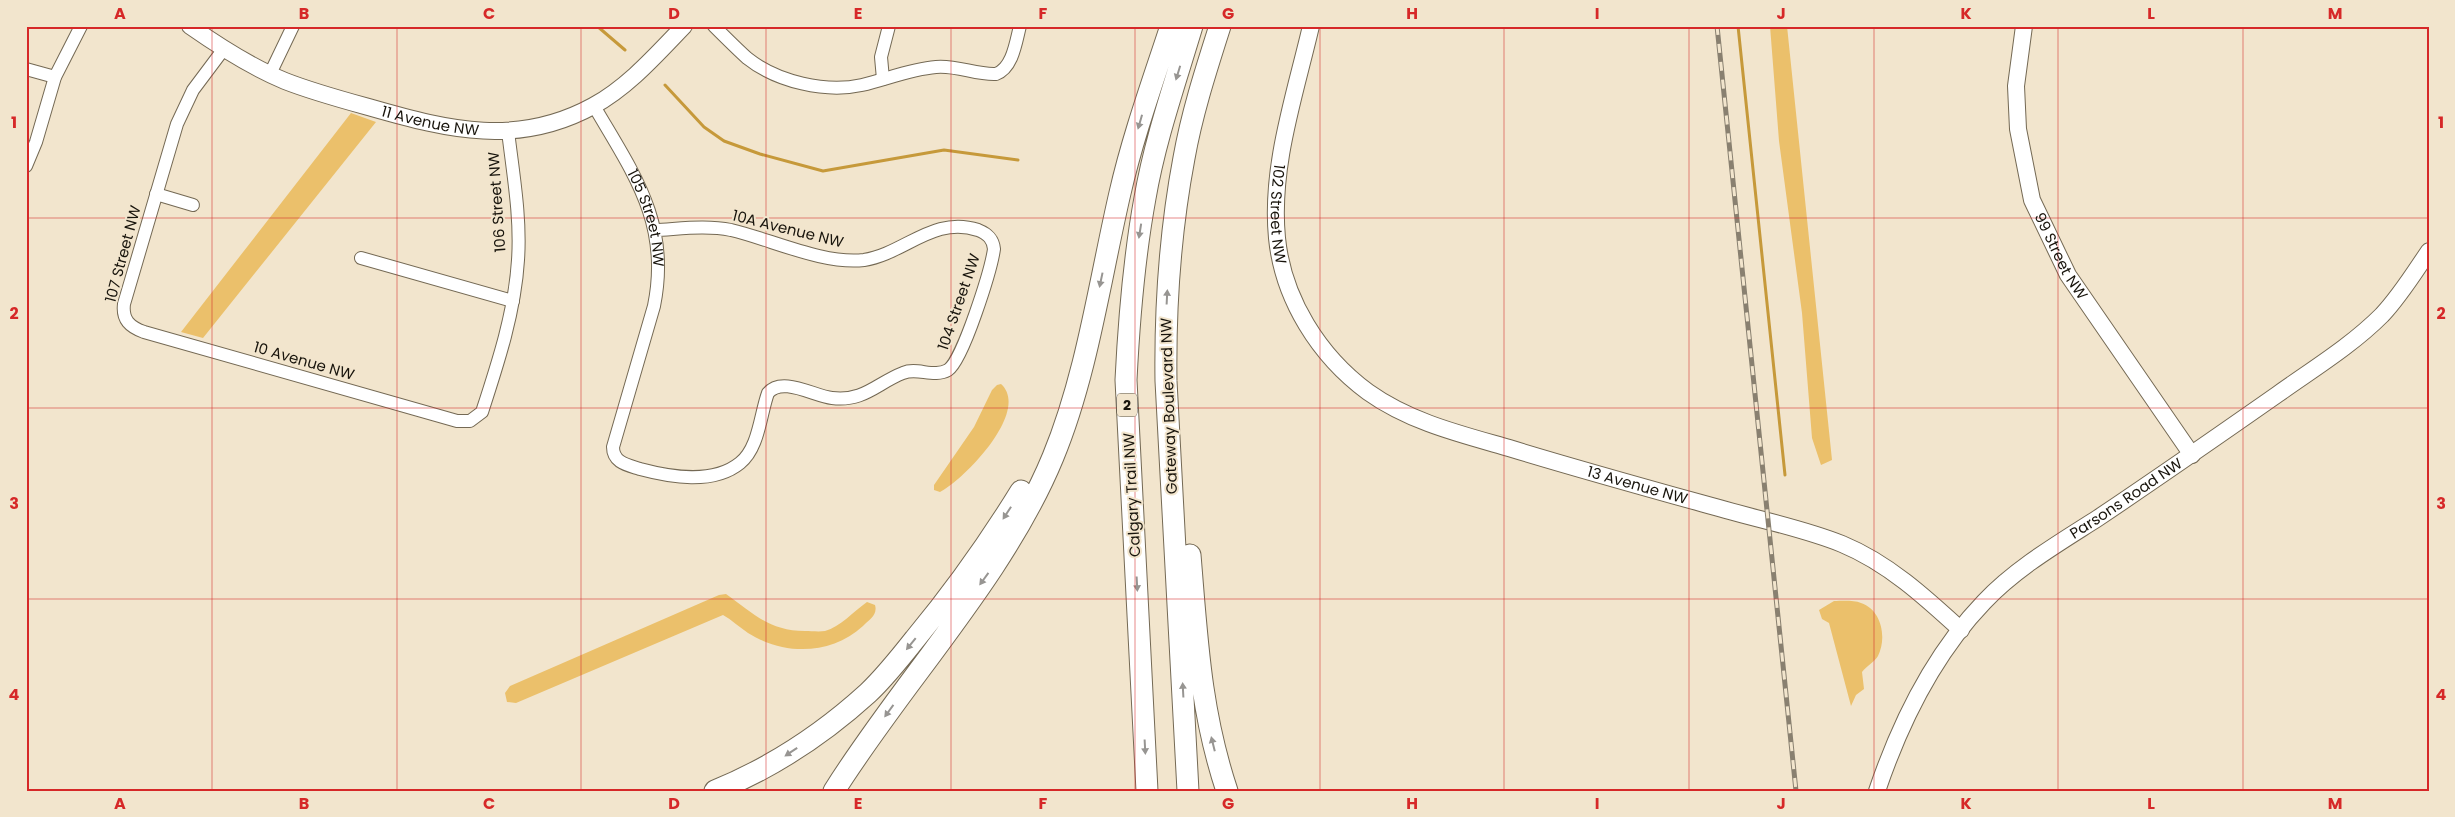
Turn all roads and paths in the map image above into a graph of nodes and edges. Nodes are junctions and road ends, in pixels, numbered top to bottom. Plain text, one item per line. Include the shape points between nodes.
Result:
1 (81, 26) edge
2 (190, 26) edge
3 (293, 26) edge
4 (684, 26) edge
5 (714, 26) edge
6 (889, 26) edge
7 (1020, 26) edge
8 (1171, 26) edge
9 (1192, 26) edge
10 (1220, 26) edge
11 (1311, 26) edge
12 (2024, 26) edge
13 (223, 50) junction
14 (26, 69) edge
15 (270, 74) junction
16 (55, 77) junction
17 (883, 79) junction
18 (594, 106) junction
19 (508, 131) junction
20 (26, 166) edge
21 (156, 194) junction
22 (193, 205) dead end
23 (655, 230) junction
24 (992, 240) joint
25 (2429, 251) edge
26 (361, 258) dead end
27 (513, 301) junction
28 (127, 322) joint
29 (1315, 339) joint
30 (947, 370) joint
31 (1166, 380) junction
32 (1068, 411) junction
33 (474, 419) joint
34 (2192, 455) junction
35 (1961, 630) junction
36 (715, 791) edge
37 (834, 791) edge
38 (1147, 791) edge
39 (1188, 791) edge
40 (1227, 791) edge
41 (1877, 791) edge

1 - 16 street
2 - 13 street, 11 Avenue NW
3 - 15 street
4 - 18 street via 634,76
5 - 17 street via 748,58 782,76 833,88
6 - 17 street via 881,57
7 - 17 street via 1010,58 1001,72 990,74 936,67
8 -> 32 highway via 1120,191 1090,330
9 -> 38 highway, Calgary Trail NW / 2 via 1145,197 1128,325 1126,380
31 -> 10 highway, Gateway Boulevard NW via 1168,268 1182,166
11 - 29 street, 102 Street NW via 1280,160 1275,212 1277,242 1285,274 1297,308
12 - 34 street, 99 Street NW via 2016,86 2018,129 2032,200 2068,275
13 - 15 street, 11 Avenue NW
13 - 21 street, 107 Street NW via 193,90 180,115
14 - 16 street
15 - 19 street, 11 Avenue NW via 328,95 434,125 456,130
16 - 20 street
18 - 19 street, 11 Avenue NW via 556,121
18 - 23 street, 105 Street NW via 640,187
19 - 27 street, 106 Street NW via 518,234
21 - 22 street, 107 Street NW
21 - 28 street, 107 Street NW via 124,304
23 - 24 street, 10A Avenue NW via 725,229 832,259 852,261 878,256 926,233 950,227 979,231
23 - 30 street, 105 Street NW via 656,296 615,442 615,456 622,463 665,475 718,474 734,468 748,454 768,393 775,386 844,399 870,392 903,373
24 - 30 street, 104 Street NW via 993,256 967,335 957,359
25 - 34 street, Parsons Road NW via 2382,315 2353,340
26 - 27 street
27 - 33 street, 106 Street NW via 482,412
28 - 33 street, 10 Avenue NW via 144,332 457,421
29 - 35 street, 13 Avenue NW via 1348,376 1386,404 1411,416 1514,450 1840,544 1888,568
39 -> 31 highway, Gateway Boulevard NW
40 -> 31 highway via 1205,714 1177,418
32 -> 36 highway via 987,544 942,606 875,686 846,712 772,764
32 -> 37 highway via 1054,456 1035,495 991,569
34 - 35 street, Parsons Road NW via 2010,579 1983,603
35 - 41 street, Parsons Road NW via 1922,688 1900,732

